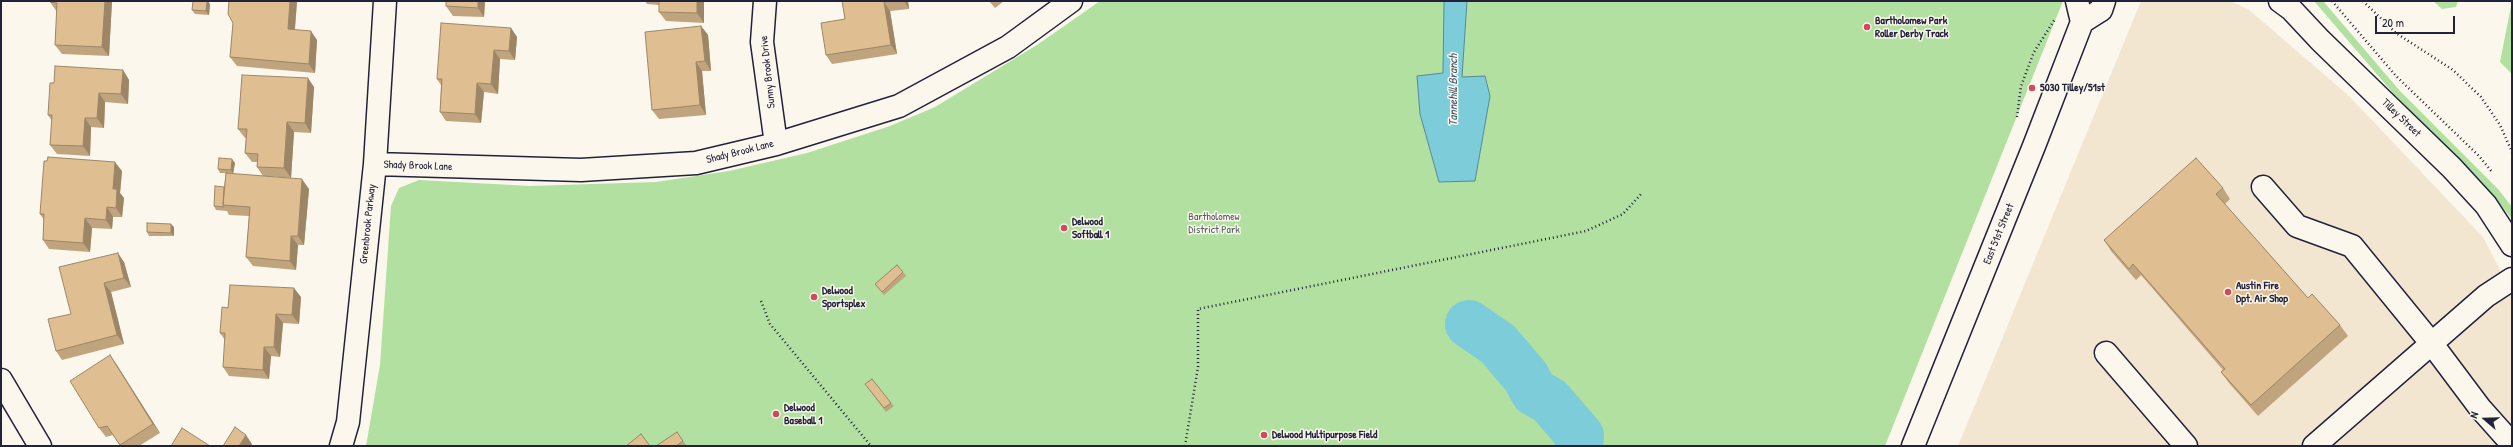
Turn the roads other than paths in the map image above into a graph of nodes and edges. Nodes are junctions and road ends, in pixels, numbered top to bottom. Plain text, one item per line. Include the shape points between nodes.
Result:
1 (385, 1) edge
2 (765, 1) edge
3 (1071, 1) edge
4 (2077, 1) edge
5 (2104, 1) edge
6 (2280, 1) edge
7 (2082, 22) junction
8 (776, 144) junction
9 (375, 164) junction
10 (2263, 187) dead end
11 (2512, 245) edge
12 (2512, 279) edge
13 (2432, 344) junction
14 (2106, 353) dead end
15 (1, 380) edge
16 (2512, 444) edge
17 (40, 446) edge
18 (341, 446) edge
19 (1913, 446) edge
20 (2186, 446) edge
21 (2314, 446) edge

1 - 9 street, Greenbrook Parkway
2 - 8 street, Sunny Brook Drive via 762,42
3 - 8 street, Shady Brook Lane via 1008,47 898,106
4 - 7 street
5 - 7 street via 2100,10
6 - 11 street, Tilley Street via 2452,168 2486,205
7 - 19 street, East 51st Street
8 - 9 street, Shady Brook Lane via 696,163 582,170
9 - 18 street, Greenbrook Parkway via 348,422
10 - 13 street via 2297,226 2352,246
12 - 13 street via 2486,296
13 - 16 street via 2480,408
13 - 21 street
14 - 20 street
15 - 17 street

